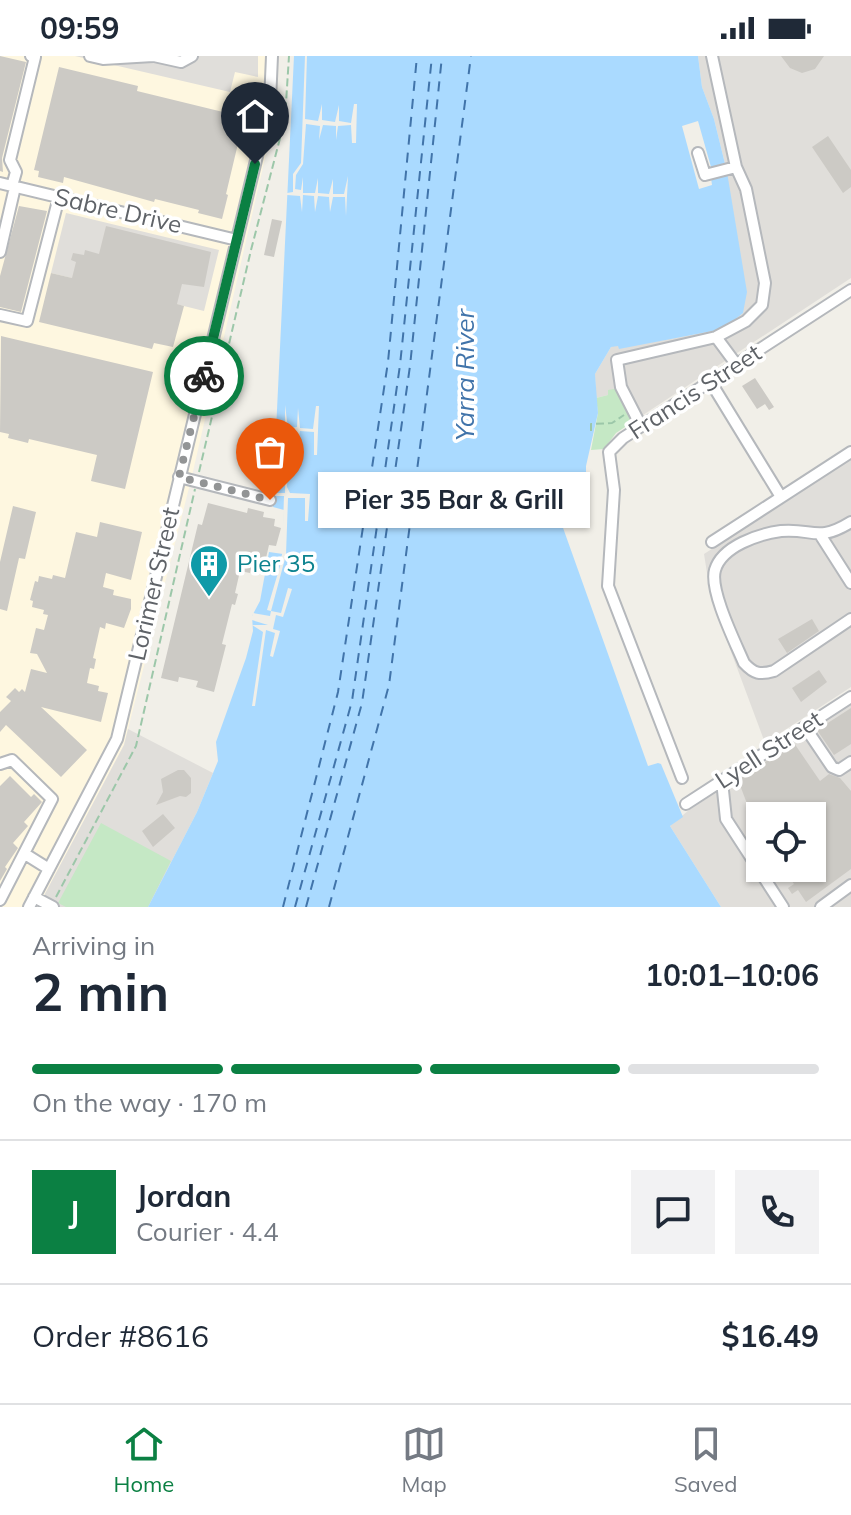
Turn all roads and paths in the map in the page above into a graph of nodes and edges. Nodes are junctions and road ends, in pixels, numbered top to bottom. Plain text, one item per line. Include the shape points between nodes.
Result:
1 (31, 56) edge
2 (90, 56) edge
3 (153, 56) edge
4 (192, 56) edge
5 (272, 56) edge
6 (289, 56) edge
7 (712, 56) edge
8 (698, 153) dead end
9 (736, 167) junction
10 (0, 183) edge
11 (14, 186) junction
12 (59, 197) junction
13 (237, 240) junction
14 (0, 252) edge
15 (851, 290) edge
16 (0, 315) edge
17 (716, 337) junction
18 (736, 364) junction
19 (710, 381) junction
20 (629, 413) dead end
21 (641, 426) junction
22 (591, 431) dead end
23 (851, 452) edge
24 (179, 477) junction
25 (197, 482) junction
26 (781, 497) junction
27 (270, 500) dead end
28 (851, 522) edge
29 (821, 536) junction
30 (712, 542) dead end
31 (851, 583) edge
32 (851, 619) edge
33 (851, 697) edge
34 (805, 727) junction
35 (851, 762) edge
36 (0, 764) edge
37 (682, 778) dead end
38 (722, 781) junction
39 (686, 804) dead end
40 (25, 854) junction
41 (49, 869) junction
42 (851, 885) edge
43 (34, 898) edge
44 (0, 900) edge
45 (53, 907) edge
46 (783, 907) edge
47 (821, 907) edge

1 - 11 street via 35,57 10,160 16,172
2 - 3 street
3 - 4 street via 181,62
5 - 13 street, Lorimer Street via 271,96
6 - 25 path via 285,119
7 - 9 street
8 - 9 street via 705,175
9 - 17 street via 746,189 765,283 762,305
10 - 11 street, Sabre Drive
11 - 12 street, Sabre Drive
11 - 14 street
12 - 13 street, Sabre Drive
12 - 16 street via 27,321
13 - 24 street, Lorimer Street
15 - 18 street, Francis Street
17 - 18 street
17 - 21 street via 617,360 621,387
18 - 19 street, Francis Street
19 - 21 street, Francis Street
19 - 26 street
20 - 22 path via 612,423 591,424
21 - 37 street, Francis Street via 609,452 614,490 608,586
23 - 26 street
24 - 25 street
24 - 41 street, Lorimer Street via 117,739
25 - 27 street
25 - 43 path via 136,746 56,898
26 - 30 street
28 - 29 street
29 - 31 street
29 - 32 street via 783,531 752,537 726,554 714,570 716,590 744,663 761,675
33 - 34 street, Lyell Street
34 - 35 street via 833,768
34 - 38 street, Lyell Street
36 - 40 street via 12,760 52,799
38 - 39 street, Lyell Street
38 - 46 street via 726,819
40 - 41 street
40 - 44 street
41 - 43 street, Lorimer Street
42 - 47 street
43 - 45 street

